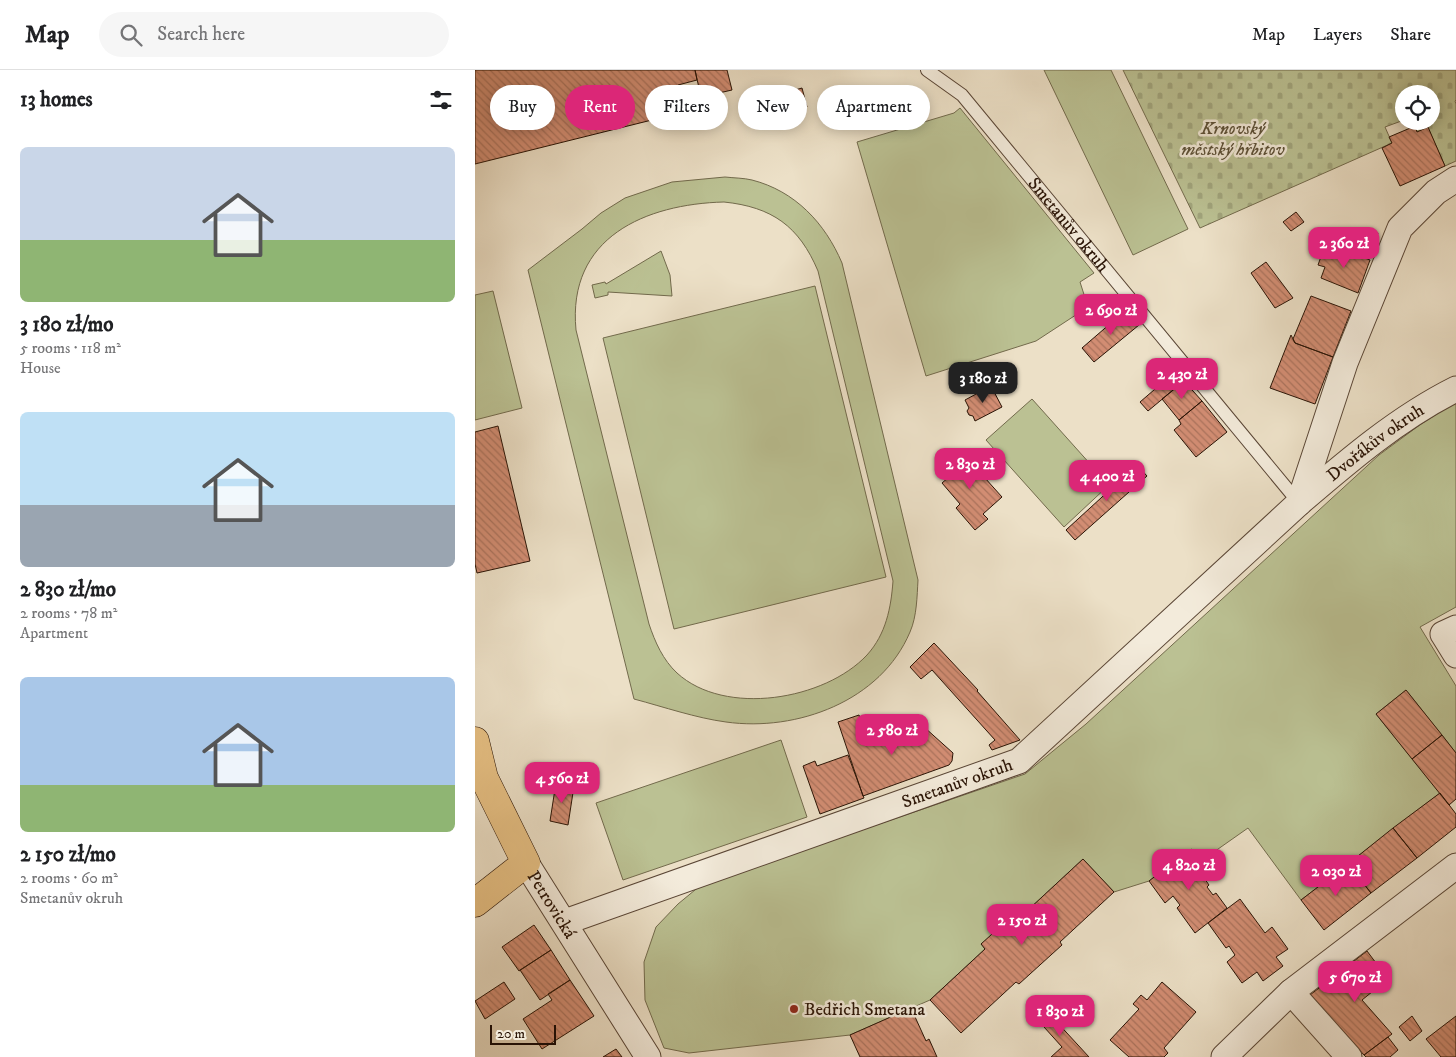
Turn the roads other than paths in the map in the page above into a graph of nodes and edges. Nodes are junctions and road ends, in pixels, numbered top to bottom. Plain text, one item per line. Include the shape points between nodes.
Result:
1 (927, 70) edge
2 (1456, 179) edge
3 (1456, 389) edge
4 (1299, 503) junction
5 (1456, 628) edge
6 (1456, 655) edge
7 (476, 753) edge
8 (526, 863) junction
9 (1456, 866) edge
10 (475, 904) edge
11 (565, 922) junction
12 (1291, 992) junction
13 (649, 1057) edge
14 (1224, 1057) edge
15 (1349, 1057) edge

1 - 4 lane, Smetanův okruh via 963,95
2 - 4 street, Smetanův okruh via 1436,192 1400,228 1345,363
3 - 4 street, Dvořákův okruh via 1406,417
4 - 11 street, Smetanův okruh via 1019,761
5 - 6 street via 1443,634
7 - 8 main road, Petrovická via 484,778
8 - 10 main road
8 - 11 street, Petrovická
9 - 12 street
11 - 13 street, Petrovická
12 - 14 street
12 - 15 street

